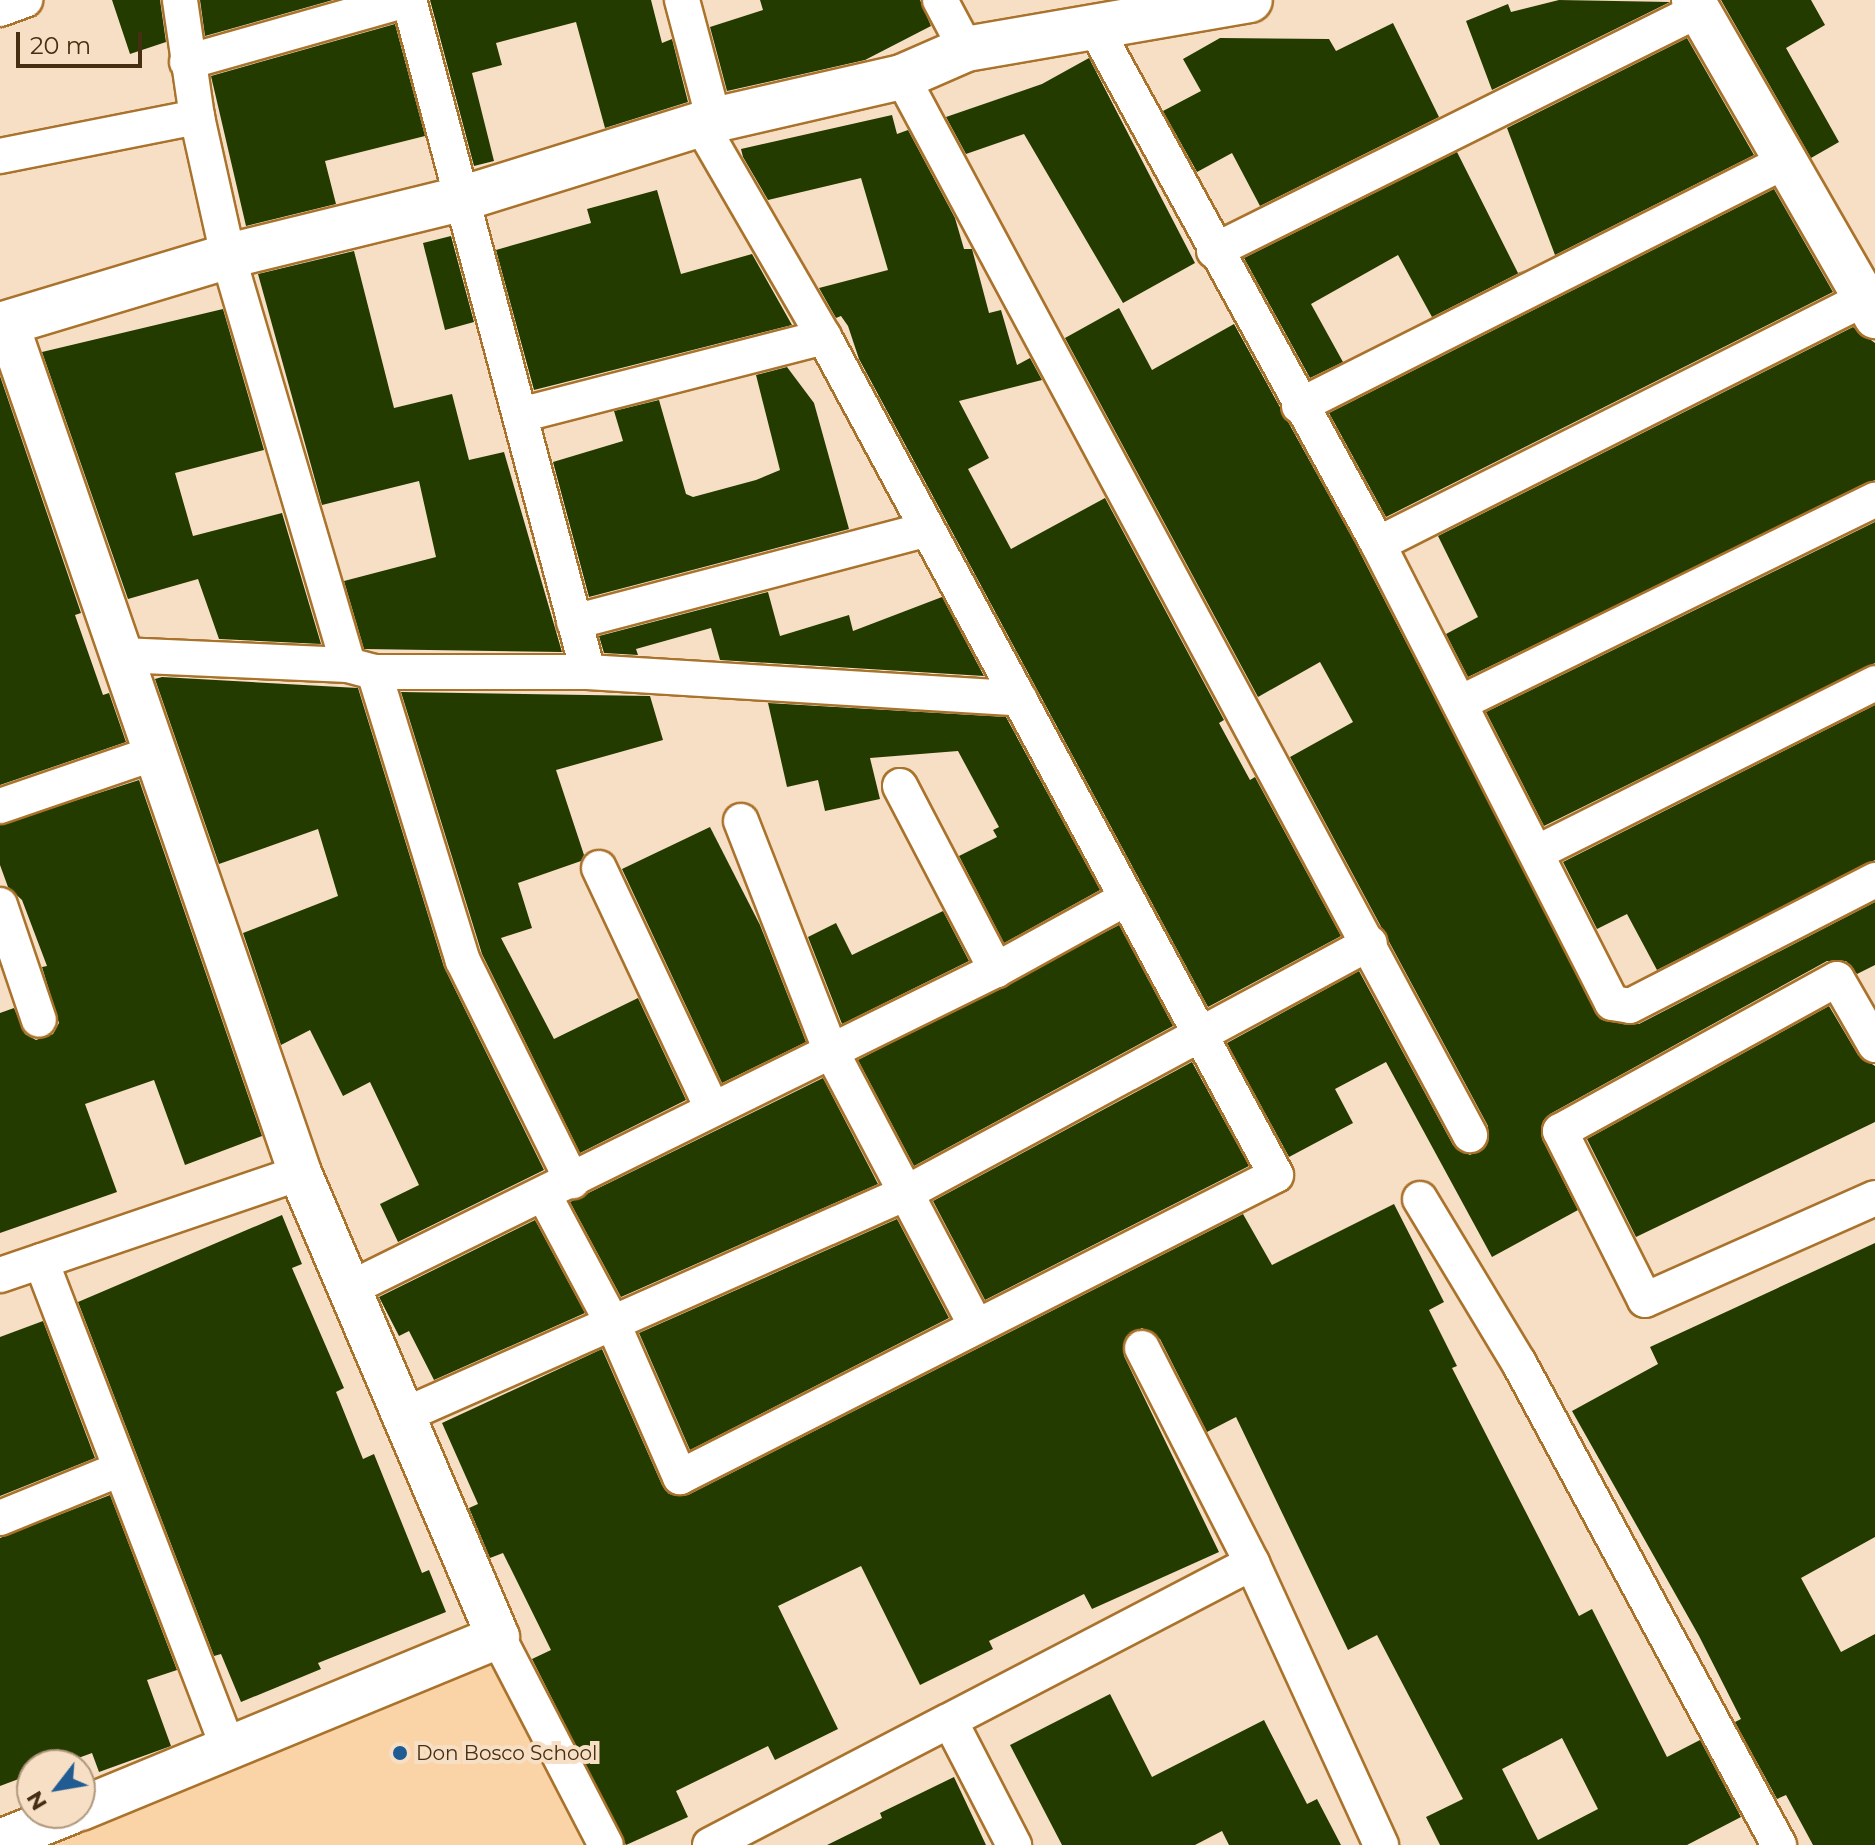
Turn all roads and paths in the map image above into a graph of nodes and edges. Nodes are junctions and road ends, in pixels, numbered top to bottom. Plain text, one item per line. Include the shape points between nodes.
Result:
1 (25, 0) edge
2 (180, 0) edge
3 (408, 0) edge
4 (682, 0) edge
5 (940, 0) edge
6 (1250, 0) edge
7 (1696, 5) edge
8 (1148, 8) edge
9 (0, 9) edge
10 (1094, 26) junction
11 (966, 49) junction
12 (187, 62) junction
13 (902, 77) junction
14 (197, 117) junction
15 (708, 122) junction
16 (0, 156) edge
17 (1784, 162) junction
18 (464, 198) junction
19 (1214, 251) junction
20 (228, 256) junction
21 (1870, 307) edge
22 (3, 324) edge
23 (824, 337) junction
24 (1299, 406) junction
25 (520, 415) junction
26 (1875, 500) edge
27 (924, 530) junction
28 (1378, 544) junction
29 (574, 622) junction
30 (121, 655) junction
31 (361, 668) junction
32 (588, 672) junction
33 (1875, 683) edge
34 (1019, 698) junction
35 (1460, 703) junction
36 (155, 753) junction
37 (900, 786) dead end
38 (0, 806) edge
39 (741, 821) dead end
40 (1538, 852) junction
41 (599, 868) dead end
42 (1875, 880) edge
43 (1127, 898) junction
44 (0, 905) edge
45 (1370, 943) junction
46 (996, 970) junction
47 (39, 1020) dead end
48 (1201, 1032) junction
49 (1875, 1045) edge
50 (830, 1049) junction
51 (712, 1108) junction
52 (1470, 1135) dead end
53 (300, 1173) junction
54 (558, 1188) junction
55 (904, 1194) junction
56 (1875, 1198) edge
57 (1420, 1199) dead end
58 (41, 1261) junction
59 (0, 1275) edge
60 (347, 1290) junction
61 (614, 1326) junction
62 (976, 1326) junction
63 (1142, 1348) dead end
64 (400, 1417) junction
65 (120, 1469) junction
66 (0, 1518) edge
67 (1252, 1563) junction
68 (498, 1637) junction
69 (950, 1721) junction
70 (229, 1750) junction
71 (96, 1803) edge
72 (30, 1829) edge
73 (0, 1841) edge
74 (606, 1845) edge
75 (710, 1845) edge
76 (1014, 1845) edge
77 (1381, 1845) edge
78 (1779, 1845) edge

1 - 9 street
2 - 12 street
3 - 12 street
3 - 18 street
4 - 15 street
5 - 11 street
6 - 8 main road
7 - 17 street
7 - 19 street
8 - 10 main road
10 - 11 main road
10 - 19 street
11 - 13 main road
12 - 14 street
13 - 15 main road
13 - 45 street
14 - 16 street
14 - 20 street
15 - 18 main road
15 - 23 street
17 - 21 street
17 - 24 street
18 - 20 main road
18 - 25 street
19 - 24 street
20 - 22 main road
20 - 31 street
21 - 28 street
22 - 30 street
23 - 25 street
23 - 27 street
24 - 28 street
25 - 29 street
26 - 35 street
27 - 29 street
27 - 34 street
28 - 35 street
29 - 32 street
30 - 31 street
30 - 36 street
31 - 32 street
31 - 54 street via 463,961
32 - 34 street
33 - 40 street
34 - 43 street
35 - 40 street
36 - 38 street
36 - 53 street
37 - 46 street
39 - 50 street
40 - 42 street via 1612,1003 1621,1006
41 - 51 street
43 - 46 street
43 - 48 street
44 - 47 street
45 - 48 street
45 - 52 street
46 - 50 street
48 - 55 street
48 - 62 street via 1276,1175
49 - 56 street via 1837,979 1560,1131 1645,1300
50 - 51 street
50 - 55 street
51 - 54 street
53 - 58 street
53 - 60 street
54 - 60 street
54 - 61 street
55 - 61 street
55 - 62 street
57 - 78 street via 1527,1377
58 - 59 street
58 - 65 street
60 - 64 street
61 - 62 street via 680,1477
61 - 64 street
63 - 67 street
64 - 68 street
65 - 66 street
65 - 70 street
67 - 69 street
67 - 77 street
68 - 70 street
68 - 74 street
69 - 75 street
69 - 76 street
70 - 71 street
72 - 73 street

